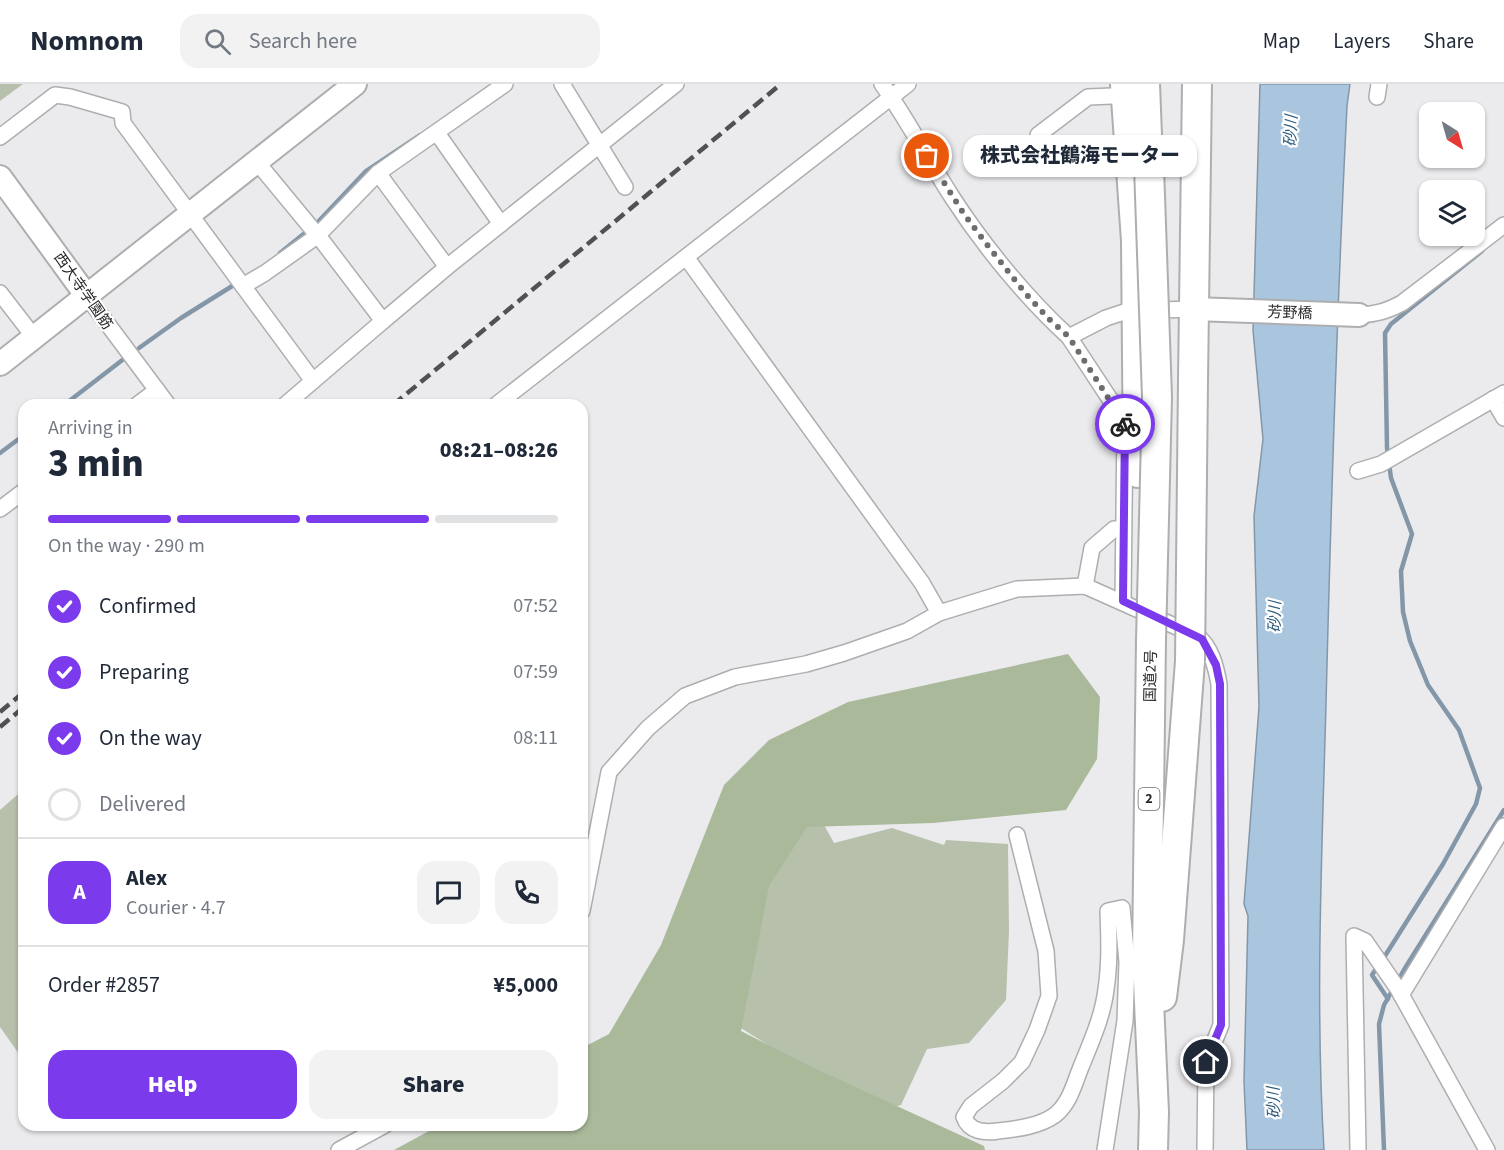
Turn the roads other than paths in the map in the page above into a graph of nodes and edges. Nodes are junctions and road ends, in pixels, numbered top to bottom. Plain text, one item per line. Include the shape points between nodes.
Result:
1 (355, 84) edge
2 (505, 84) edge
3 (562, 84) edge
4 (882, 84) edge
5 (909, 84) edge
6 (1139, 84) edge
7 (1145, 84) edge
8 (1197, 84) edge
9 (1210, 84) edge
10 (672, 85) edge
11 (1116, 88) edge
12 (892, 98) junction
13 (1212, 118) dead end
14 (437, 133) junction
15 (1038, 135) dead end
16 (0, 137) edge
17 (600, 144) junction
18 (257, 162) junction
19 (1149, 167) junction
20 (378, 173) junction
21 (0, 177) edge
22 (625, 187) dead end
23 (191, 215) junction
24 (501, 224) junction
25 (1504, 225) edge
26 (312, 231) junction
27 (686, 257) junction
28 (447, 267) junction
29 (241, 282) junction
30 (0, 293) edge
31 (86, 295) junction
32 (1193, 309) junction
33 (1131, 310) junction
34 (1352, 314) joint
35 (383, 321) junction
36 (34, 337) junction
37 (1069, 337) junction
38 (0, 364) edge
39 (313, 381) junction
40 (157, 390) junction
41 (1498, 396) edge
42 (145, 399) edge
43 (164, 399) edge
44 (292, 399) edge
45 (504, 399) edge
46 (1504, 418) edge
47 (1358, 471) dead end
48 (18, 496) edge
49 (0, 509) edge
50 (1122, 530) junction
51 (1085, 586) junction
52 (1123, 601) junction
53 (939, 613) junction
54 (1142, 639) junction
55 (1017, 835) dead end
56 (1502, 835) edge
57 (588, 880) edge
58 (1400, 992) junction
59 (1154, 1112) junction
60 (374, 1131) edge
61 (339, 1150) edge
62 (1105, 1150) edge
63 (1153, 1150) edge
64 (1205, 1150) edge
65 (1358, 1150) edge
66 (1487, 1150) edge

1 - 18 street
2 - 14 street
3 - 17 street
4 - 12 street
5 - 12 street
6 - 19 highway, 国道2号
7 - 19 highway, 国道2号
8 - 32 highway
9 - 13 street
10 - 17 street
11 - 15 street via 1088,97
11 - 33 street
11 - 33 highway via 1130,146 1136,241
12 - 27 street
12 - 37 street via 964,214 1026,294
14 - 20 street
14 - 24 street
16 - 23 street via 55,95 122,112 123,123
17 - 22 street
17 - 24 street
18 - 23 street
18 - 26 street
19 - 54 highway, 国道2号, bridge via 1156,398
20 - 26 street
20 - 28 street
21 - 31 street, 西大寺学園筋
23 - 29 street
23 - 31 street
24 - 28 street
25 - 34 street via 1402,303 1386,312
26 - 29 street via 265,273
26 - 35 street
27 - 45 street
27 - 53 street via 922,583
28 - 35 street
29 - 39 street
30 - 36 street
31 - 36 street
31 - 40 street, 西大寺学園筋
32 - 33 street
32 - 34 street, 芳野橋
32 - 59 highway, bridge via 1190,661
33 - 37 street
33 - 54 highway
35 - 39 street
36 - 38 street
37 - 50 street via 1125,422
39 - 44 street
40 - 42 street
40 - 43 street, 西大寺学園筋
41 - 46 street
41 - 47 street via 1388,460
48 - 49 street
50 - 51 street via 1114,529 1092,548
50 - 52 street
51 - 52 street
51 - 53 street via 1017,589
52 - 64 street via 1202,639 1216,665 1220,684 1221,1025 1206,1062
53 - 57 street via 907,631 844,653 735,677 686,696 648,728 609,772
54 - 59 highway via 1135,790
55 - 62 street via 1046,951 1049,996 1022,1062 970,1106 964,1118 971,1128 987,1133 1012,1130 1043,1122 1068,1101 1100,1018 1106,991 1108,911 1122,908 1125,1022
56 - 58 street
58 - 65 street via 1365,941 1354,936
58 - 66 street
59 - 63 highway
60 - 61 street

